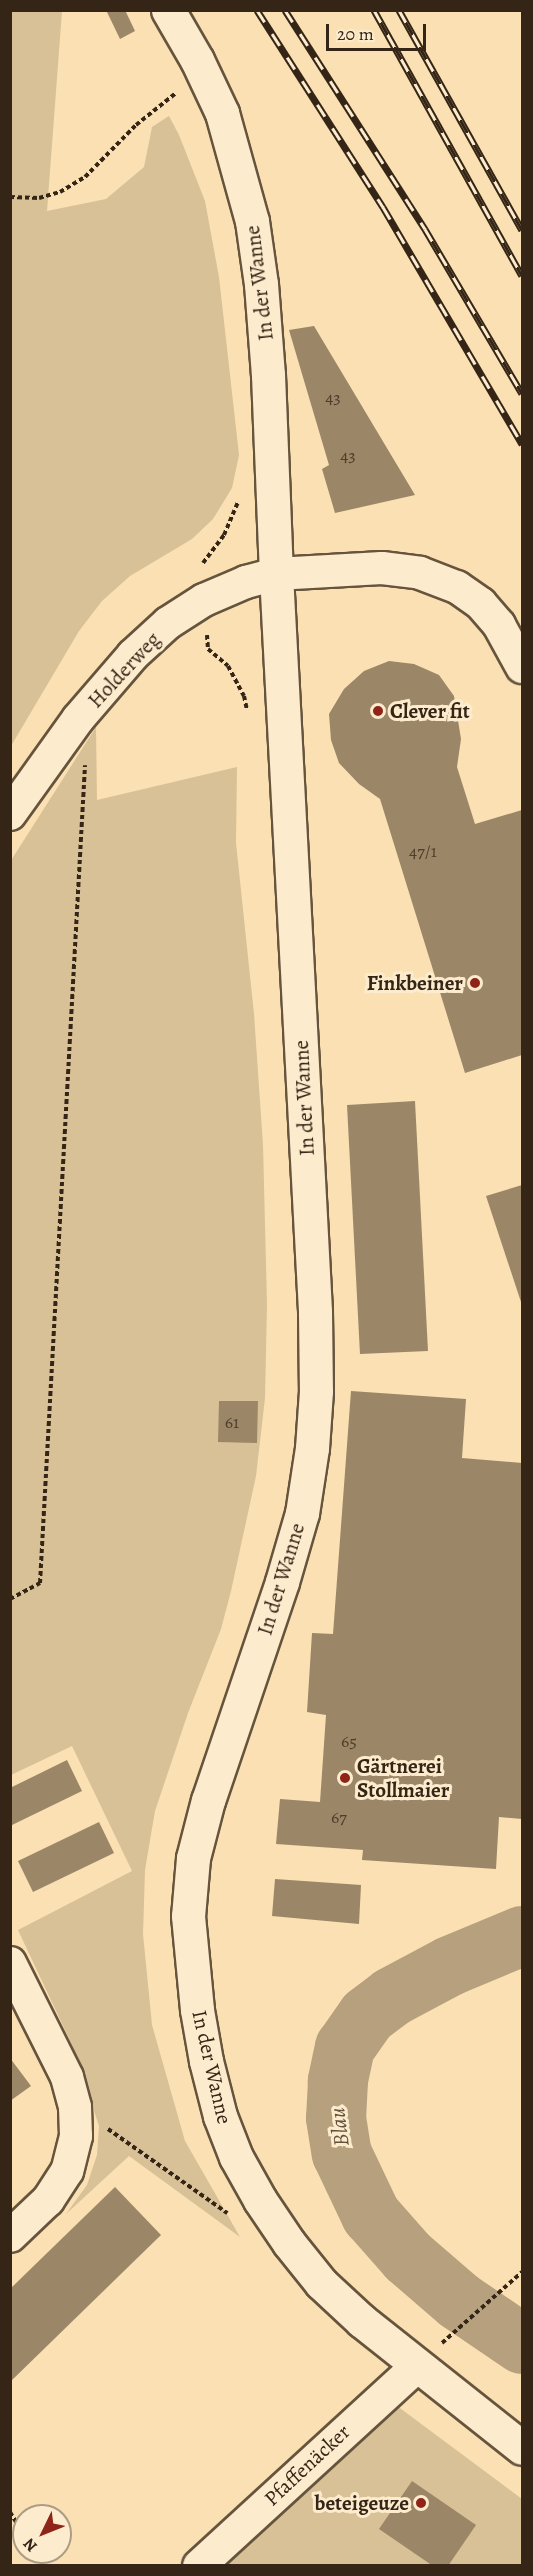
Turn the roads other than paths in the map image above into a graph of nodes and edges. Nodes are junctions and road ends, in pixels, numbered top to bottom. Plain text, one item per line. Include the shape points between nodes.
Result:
1 (168, 10) edge
2 (276, 574) junction
3 (522, 667) edge
4 (10, 814) edge
5 (10, 1963) edge
6 (10, 2236) edge
7 (417, 2366) junction
8 (522, 2448) edge
9 (199, 2565) edge

1 - 2 street, In der Wanne via 222,113 252,220 268,375
2 - 3 street via 382,568 420,573 457,587 481,604 499,625
2 - 4 street, Holderweg via 204,600 168,623 116,672
2 - 7 street, In der Wanne via 316,1391 302,1513 208,1800 193,1858 188,1916 191,1964 206,2061 220,2116 236,2157 260,2200 321,2283
5 - 6 street via 66,2078 75,2107 76,2136 67,2171 48,2200
7 - 8 street, In der Wanne
7 - 9 street, Pfaffenäcker

